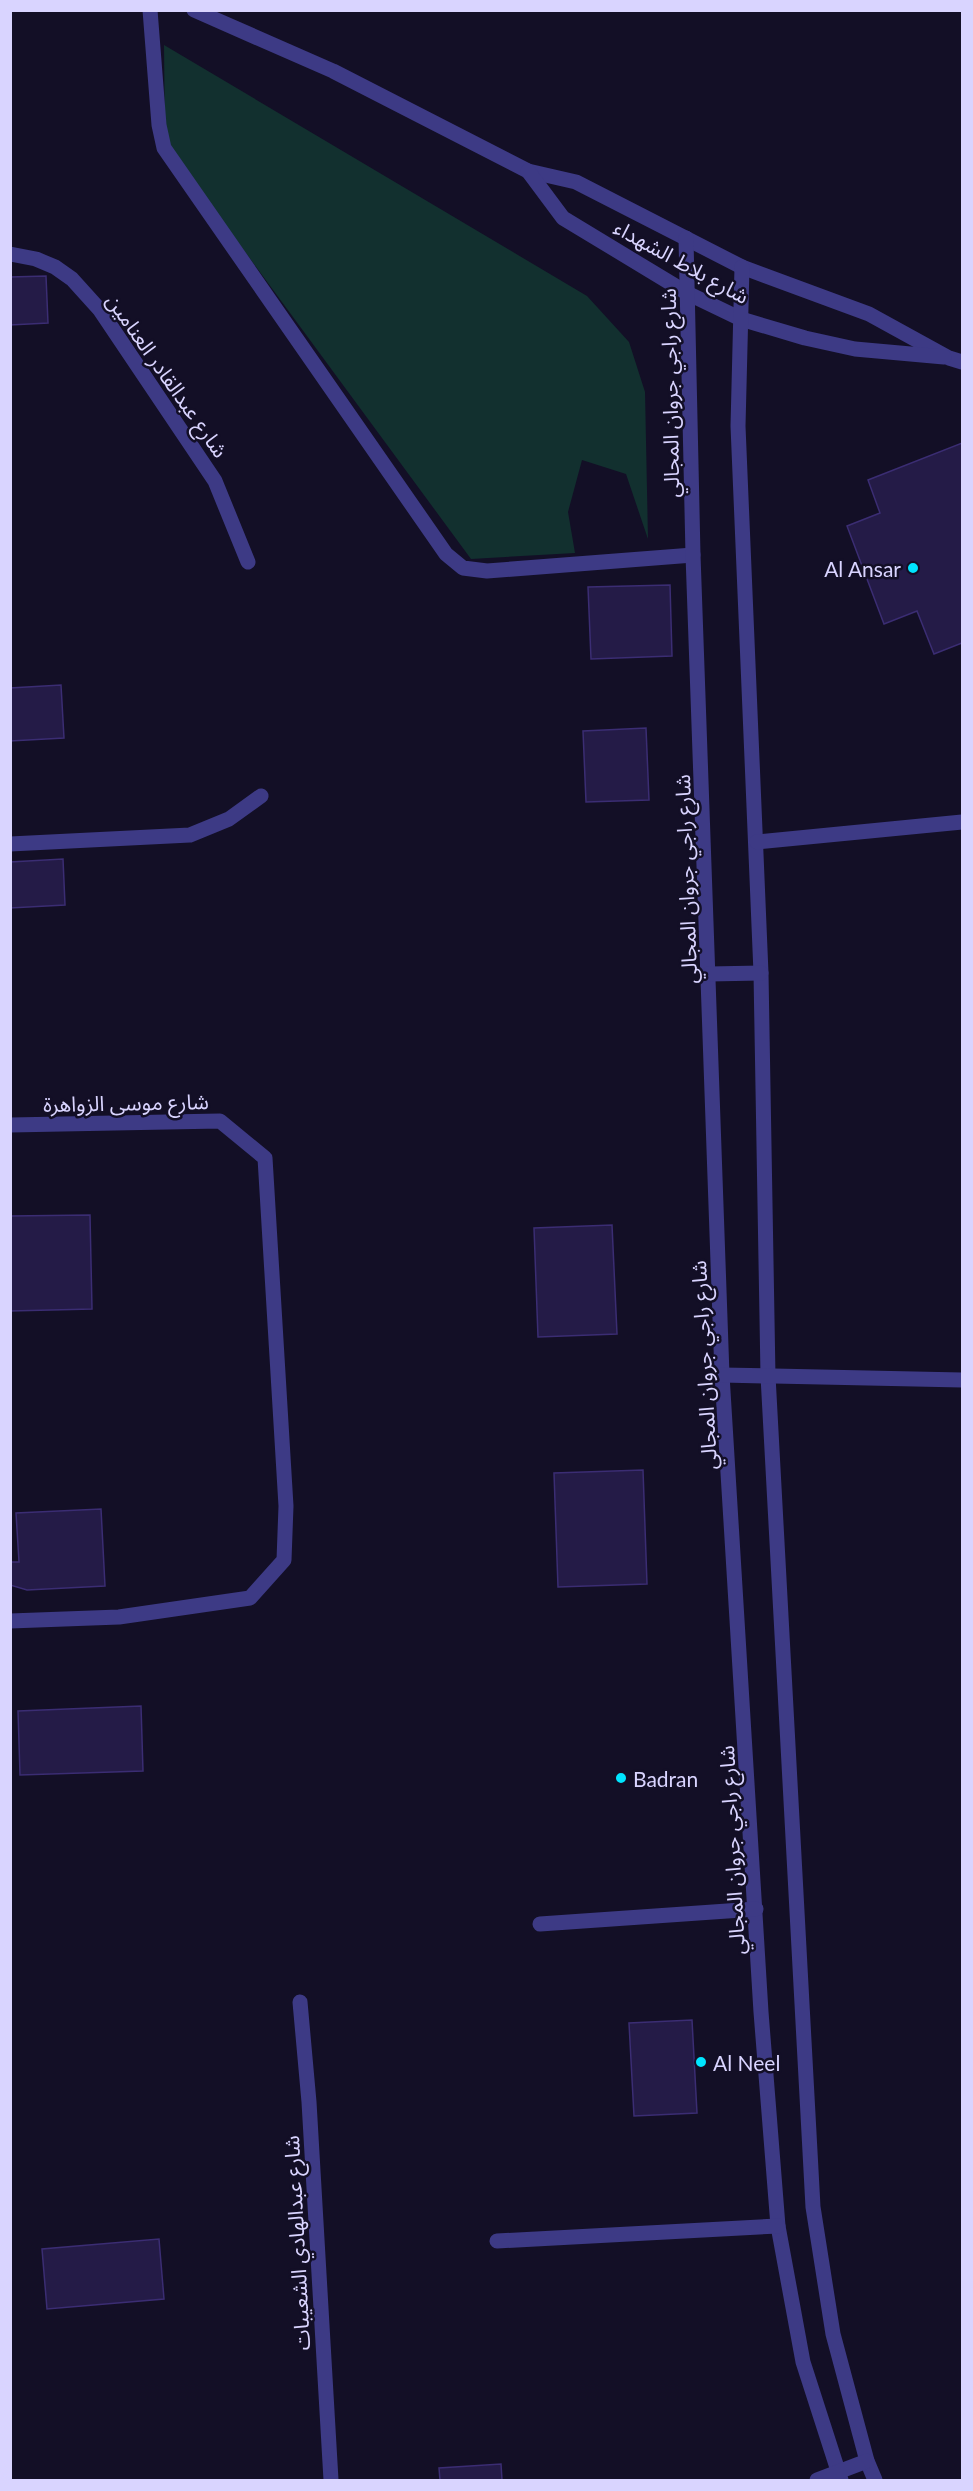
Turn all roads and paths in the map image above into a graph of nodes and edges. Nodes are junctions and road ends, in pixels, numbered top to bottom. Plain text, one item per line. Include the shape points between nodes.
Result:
1 (150, 10) edge
2 (194, 10) edge
3 (528, 171) junction
4 (686, 238) junction
5 (10, 254) edge
6 (742, 267) junction
7 (687, 292) junction
8 (741, 319) junction
9 (956, 360) edge
10 (693, 555) junction
11 (248, 561) dead end
12 (261, 796) dead end
13 (963, 822) edge
14 (757, 842) junction
15 (10, 844) edge
16 (761, 973) junction
17 (710, 974) junction
18 (10, 1125) edge
19 (722, 1375) junction
20 (768, 1376) junction
21 (963, 1380) edge
22 (10, 1621) edge
23 (756, 1910) junction
24 (540, 1924) dead end
25 (300, 2002) dead end
26 (778, 2226) junction
27 (497, 2241) dead end
28 (867, 2461) junction
29 (839, 2476) edge
30 (331, 2481) edge
31 (817, 2481) edge
32 (875, 2481) edge

1 - 10 street via 164,148 446,554 463,568 487,571
2 - 3 street, شارع بلاط الشهداء via 333,71
3 - 4 street, شارع بلاط الشهداء via 576,182
3 - 7 street, شارع بلاط الشهداء via 563,218
4 - 6 street, شارع بلاط الشهداء
4 - 7 street, شارع راجي جروان المجالي
5 - 11 street, شارع عبدالقادر العنامين via 55,267 72,279 100,310 215,481
6 - 8 street
6 - 9 street, شارع بلاط الشهداء via 869,314
7 - 8 street, شارع بلاط الشهداء
7 - 10 street, شارع راجي جروان المجالي
8 - 9 street, شارع بلاط الشهداء via 855,349
8 - 14 street via 738,426
10 - 17 street, شارع راجي جروان المجالي
12 - 15 street via 229,819 190,835
13 - 14 street
14 - 16 street
16 - 17 street
16 - 20 street
17 - 19 street, شارع راجي جروان المجالي
18 - 22 street, شارع موسى الزواهرة via 220,1121 265,1158 286,1506 284,1560 250,1598 118,1617
19 - 20 street
19 - 23 street, شارع راجي جروان المجالي
20 - 21 street
20 - 28 street via 813,2207 833,2334
23 - 24 street
23 - 26 street, شارع راجي جروان المجالي
25 - 30 street, شارع عبدالهادي الشعيبات
26 - 27 street
26 - 29 street, شارع راجي جروان المجالي via 803,2362
28 - 29 street
28 - 32 street
29 - 31 street

